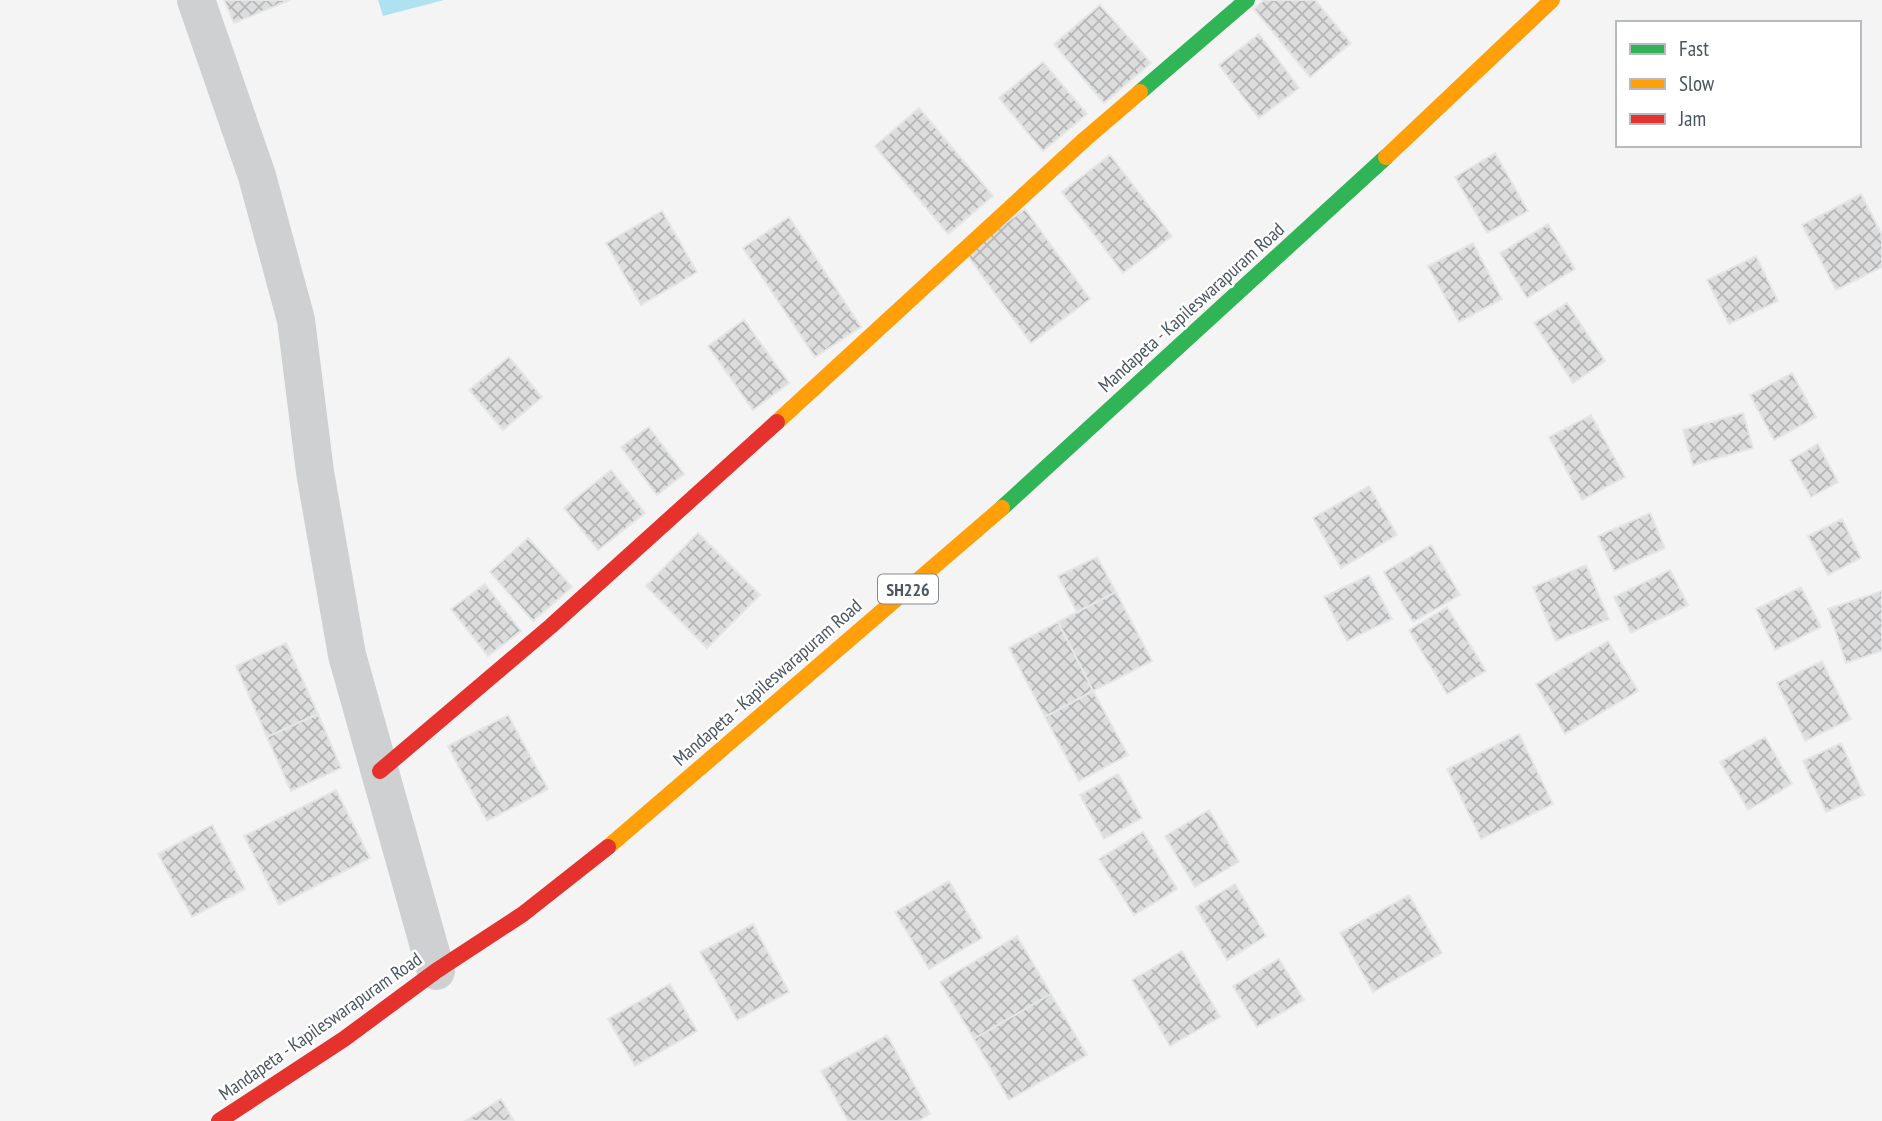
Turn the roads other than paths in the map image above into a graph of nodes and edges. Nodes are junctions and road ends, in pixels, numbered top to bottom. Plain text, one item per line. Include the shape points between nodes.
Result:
1 (196, 0) edge
2 (1247, 0) edge
3 (1552, 0) edge
4 (380, 771) junction
5 (436, 971) junction
6 (219, 1121) edge

1 - 4 street via 257,176 296,320 315,472 347,655
2 - 4 main road via 1084,141 551,626
3 - 5 main road, Mandapeta - Kapileswarapuram Road / SH226 via 993,516 617,839 523,914
4 - 5 street
5 - 6 main road, Mandapeta - Kapileswarapuram Road / SH226 via 344,1039

